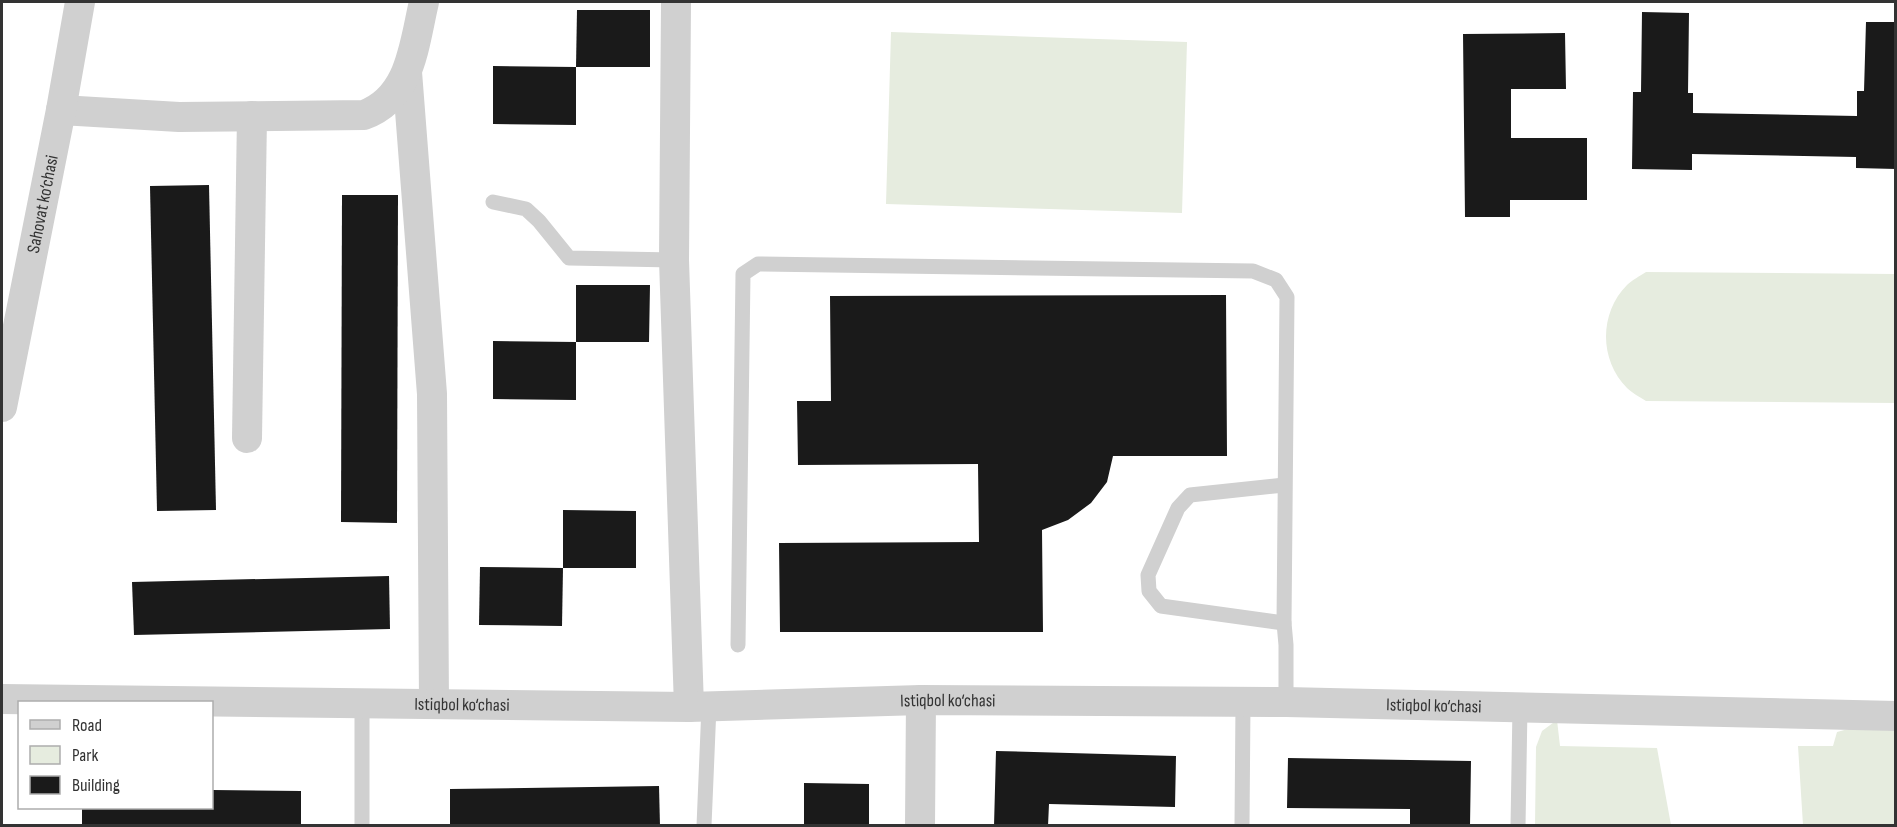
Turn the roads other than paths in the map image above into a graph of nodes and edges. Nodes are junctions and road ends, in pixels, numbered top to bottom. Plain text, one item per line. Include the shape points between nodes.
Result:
1 (80, 2) edge
2 (424, 2) edge
3 (676, 2) edge
4 (407, 72) junction
5 (61, 110) junction
6 (252, 116) junction
7 (493, 202) dead end
8 (674, 260) junction
9 (2, 407) edge
10 (247, 438) dead end
11 (1284, 485) junction
12 (1284, 623) junction
13 (738, 645) dead end
14 (2, 699) edge
15 (921, 700) junction
16 (146, 701) edge
17 (213, 702) edge
18 (1286, 702) junction
19 (1243, 703) junction
20 (362, 704) junction
21 (434, 704) junction
22 (699, 706) junction
23 (1520, 707) junction
24 (1896, 716) edge
25 (362, 825) edge
26 (704, 825) edge
27 (920, 825) edge
28 (1242, 825) edge
29 (1518, 825) edge

1 - 5 street, Sahovat ko‘chasi
2 - 4 street
3 - 8 street
4 - 6 street via 390,99 378,110 364,115
4 - 21 street via 432,394
5 - 6 street via 179,117
5 - 9 street, Sahovat ko‘chasi
6 - 10 street
7 - 8 lane via 526,209 569,258
8 - 22 street
11 - 12 lane
11 - 12 lane via 1190,495 1178,508 1148,575 1149,591 1161,606
11 - 13 lane via 1287,297 1276,280 1253,271 758,264 743,274
12 - 18 lane
14 - 16 street, Istiqbol ko‘chasi
15 - 19 street, Istiqbol ko‘chasi
15 - 22 street, Istiqbol ko‘chasi
15 - 27 street
17 - 20 street, Istiqbol ko‘chasi
18 - 19 street, Istiqbol ko‘chasi
18 - 23 street, Istiqbol ko‘chasi
19 - 28 lane
20 - 21 street, Istiqbol ko‘chasi
20 - 25 lane
21 - 22 street, Istiqbol ko‘chasi
22 - 26 lane
23 - 24 street, Istiqbol ko‘chasi
23 - 29 lane

